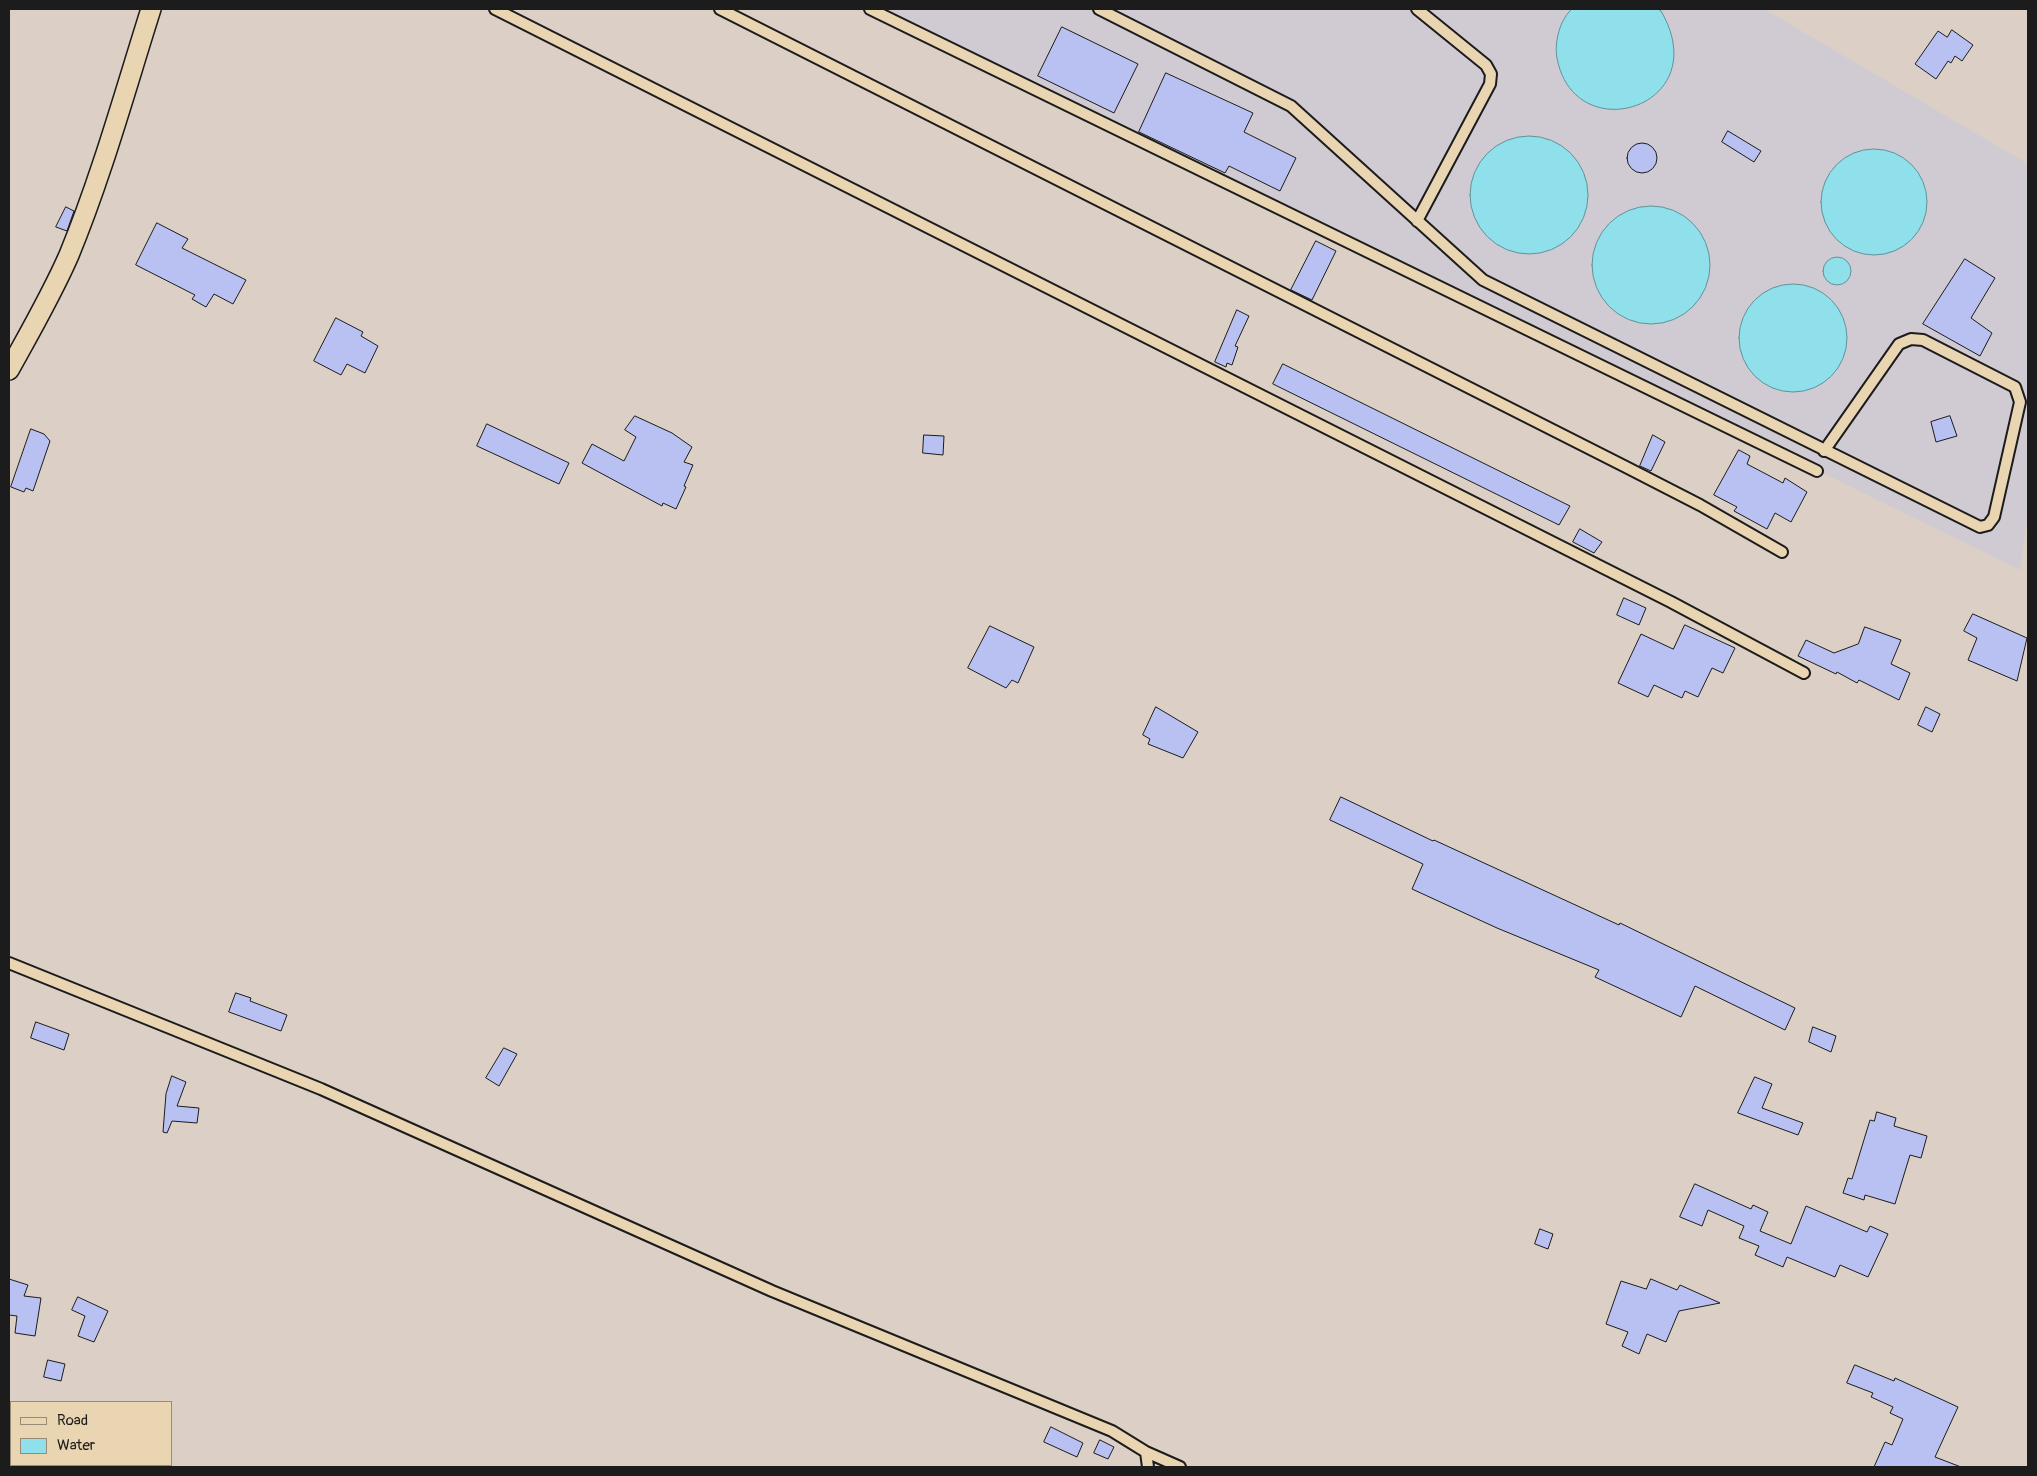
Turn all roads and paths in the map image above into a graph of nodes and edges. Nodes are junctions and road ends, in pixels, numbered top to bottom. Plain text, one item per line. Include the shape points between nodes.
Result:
1 (151, 9) edge
2 (495, 9) edge
3 (720, 9) edge
4 (870, 9) edge
5 (1098, 9) edge
6 (1417, 9) edge
7 (1418, 221) junction
8 (9, 370) edge
9 (1824, 450) junction
10 (1817, 471) dead end
11 (1782, 552) dead end
12 (1804, 673) dead end
13 (9, 963) edge
14 (1146, 1452) junction
15 (1148, 1467) edge
16 (1180, 1467) edge

1 - 8 street via 71,249
2 - 12 lane via 1671,602
3 - 11 lane via 1624,466
4 - 10 lane
5 - 7 lane via 1291,106
6 - 7 lane via 1486,65 1491,74 1490,84
7 - 9 lane via 1482,280
9 - 9 lane via 1980,527 1988,525 1994,517 2019,395 2015,387 1923,340 1911,339 1899,344
13 - 14 lane via 321,1089 772,1291 1112,1432
14 - 15 lane
14 - 16 lane

